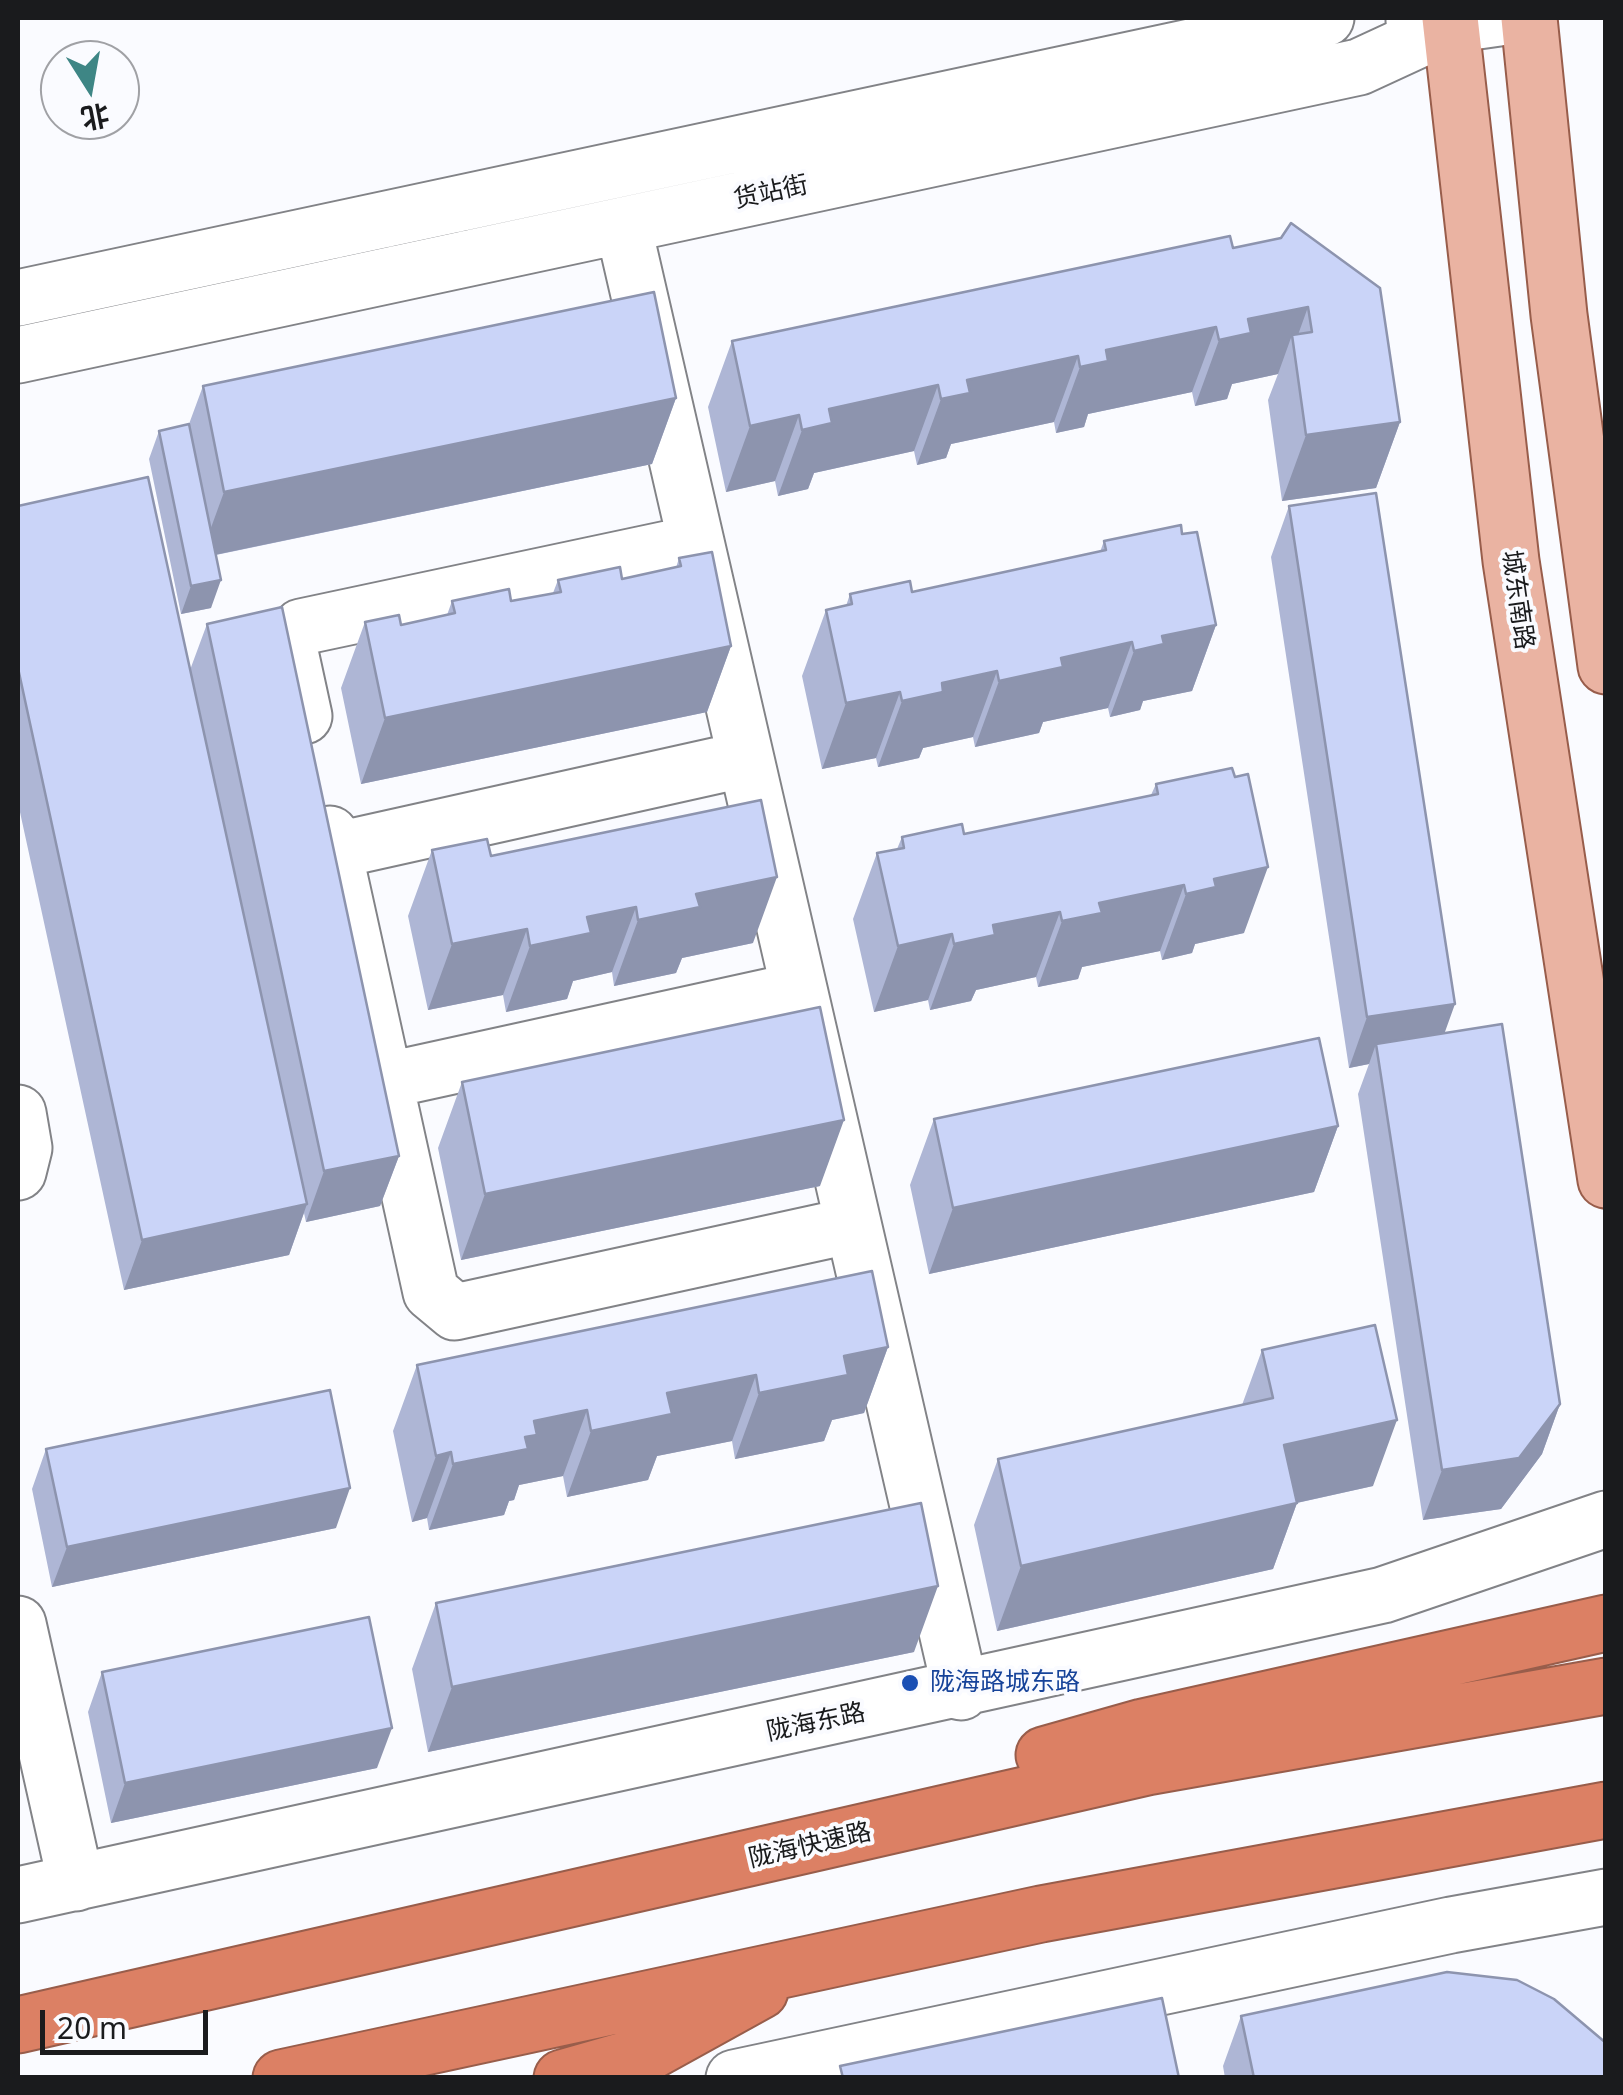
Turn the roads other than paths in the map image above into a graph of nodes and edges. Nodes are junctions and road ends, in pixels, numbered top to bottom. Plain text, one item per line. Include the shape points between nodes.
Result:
1 (1326, 18) edge
2 (1381, 18) edge
3 (1529, 18) edge
4 (1466, 20) edge
5 (623, 225) junction
6 (18, 298) edge
7 (18, 355) edge
8 (696, 543) junction
9 (1606, 666) edge
10 (746, 759) junction
11 (333, 851) junction
12 (799, 990) junction
13 (384, 1081) junction
14 (18, 1113) edge
15 (18, 1172) edge
16 (1606, 1180) edge
17 (852, 1225) junction
18 (1606, 1519) edge
19 (1606, 1623) edge
20 (18, 1624) edge
21 (1606, 1686) edge
22 (960, 1692) junction
23 (1606, 1810) edge
24 (716, 1868) junction
25 (76, 1883) junction
26 (18, 1895) edge
27 (1606, 1896) edge
28 (815, 1961) junction
29 (18, 2025) edge
30 (740, 2077) edge
31 (282, 2078) edge
32 (562, 2078) edge

1 - 6 street
2 - 4 street
3 - 9 main road via 1559,314
4 - 5 street, 货站街 via 1359,67
4 - 16 main road, 城东南路 via 1510,561
5 - 7 street, 货站街
5 - 8 street
8 - 10 street
8 - 11 street via 302,627 289,647
10 - 11 street
10 - 12 street
11 - 13 street
12 - 13 street
12 - 17 street
13 - 17 street via 430,1292 455,1312
14 - 15 street via 24,1148
17 - 22 street
18 - 22 street, 陇海东路 via 1383,1595
19 - 24 highway via 1143,1726 891,1800
20 - 25 street
21 - 24 highway, 陇海快速路 via 1147,1767
22 - 25 street, 陇海东路
23 - 28 highway
24 - 29 highway, 陇海快速路
25 - 26 street, 陇海东路
27 - 30 street
28 - 31 highway
28 - 32 highway via 646,2054

